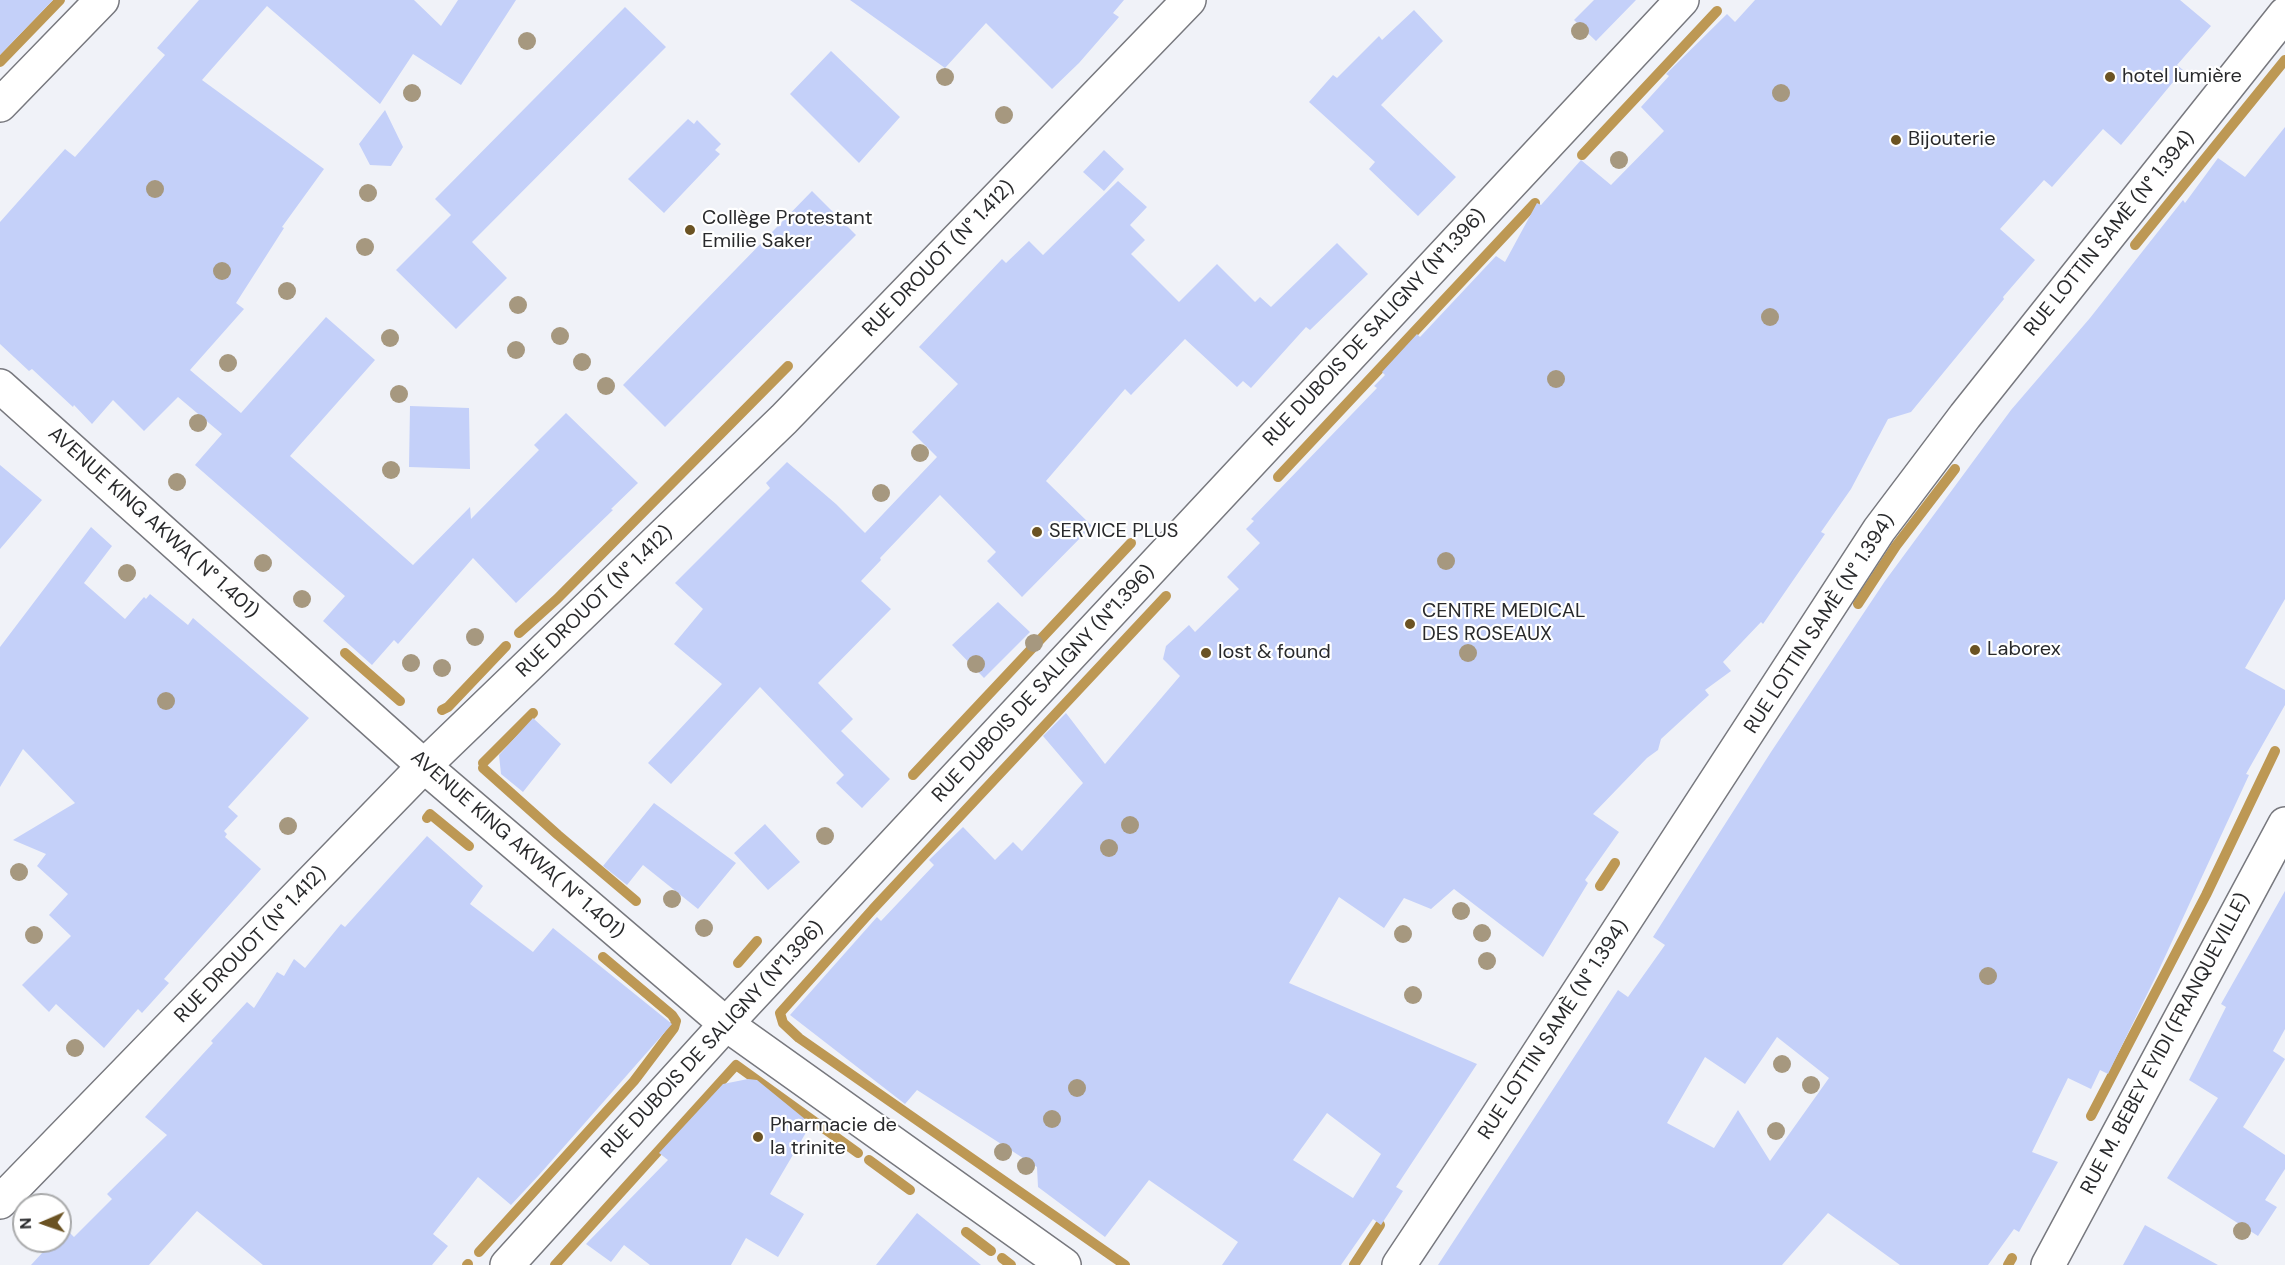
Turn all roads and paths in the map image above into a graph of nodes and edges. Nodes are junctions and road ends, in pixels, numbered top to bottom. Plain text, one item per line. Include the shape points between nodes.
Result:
1 (102, 0) edge
2 (1189, 0) edge
3 (1682, 0) edge
4 (2285, 14) edge
5 (0, 105) edge
6 (0, 386) edge
7 (424, 766) junction
8 (2285, 824) edge
9 (726, 1024) junction
10 (0, 1202) edge
11 (507, 1265) edge
12 (1064, 1265) edge
13 (1398, 1265) edge
14 (2048, 1265) edge

1 - 5 street
2 - 7 street, RUE DROUOT (N° 1.412) via 784,418
3 - 9 street, RUE DUBOIS DE SALIGNY (N°1.396)
4 - 13 street, RUE LOTTIN SAMÈ (N° 1.394) via 1879,530
6 - 7 street, AVENUE KING AKWA( N° 1.401)
7 - 9 street, AVENUE KING AKWA( N° 1.401)
7 - 10 street, RUE DROUOT (N° 1.412)
8 - 14 street, RUE M. BEBEY EYIDI (FRANQUEVILLE)
9 - 11 street, RUE DUBOIS DE SALIGNY (N°1.396)
9 - 12 street, AVENUE KING AKWA( N° 1.401)

